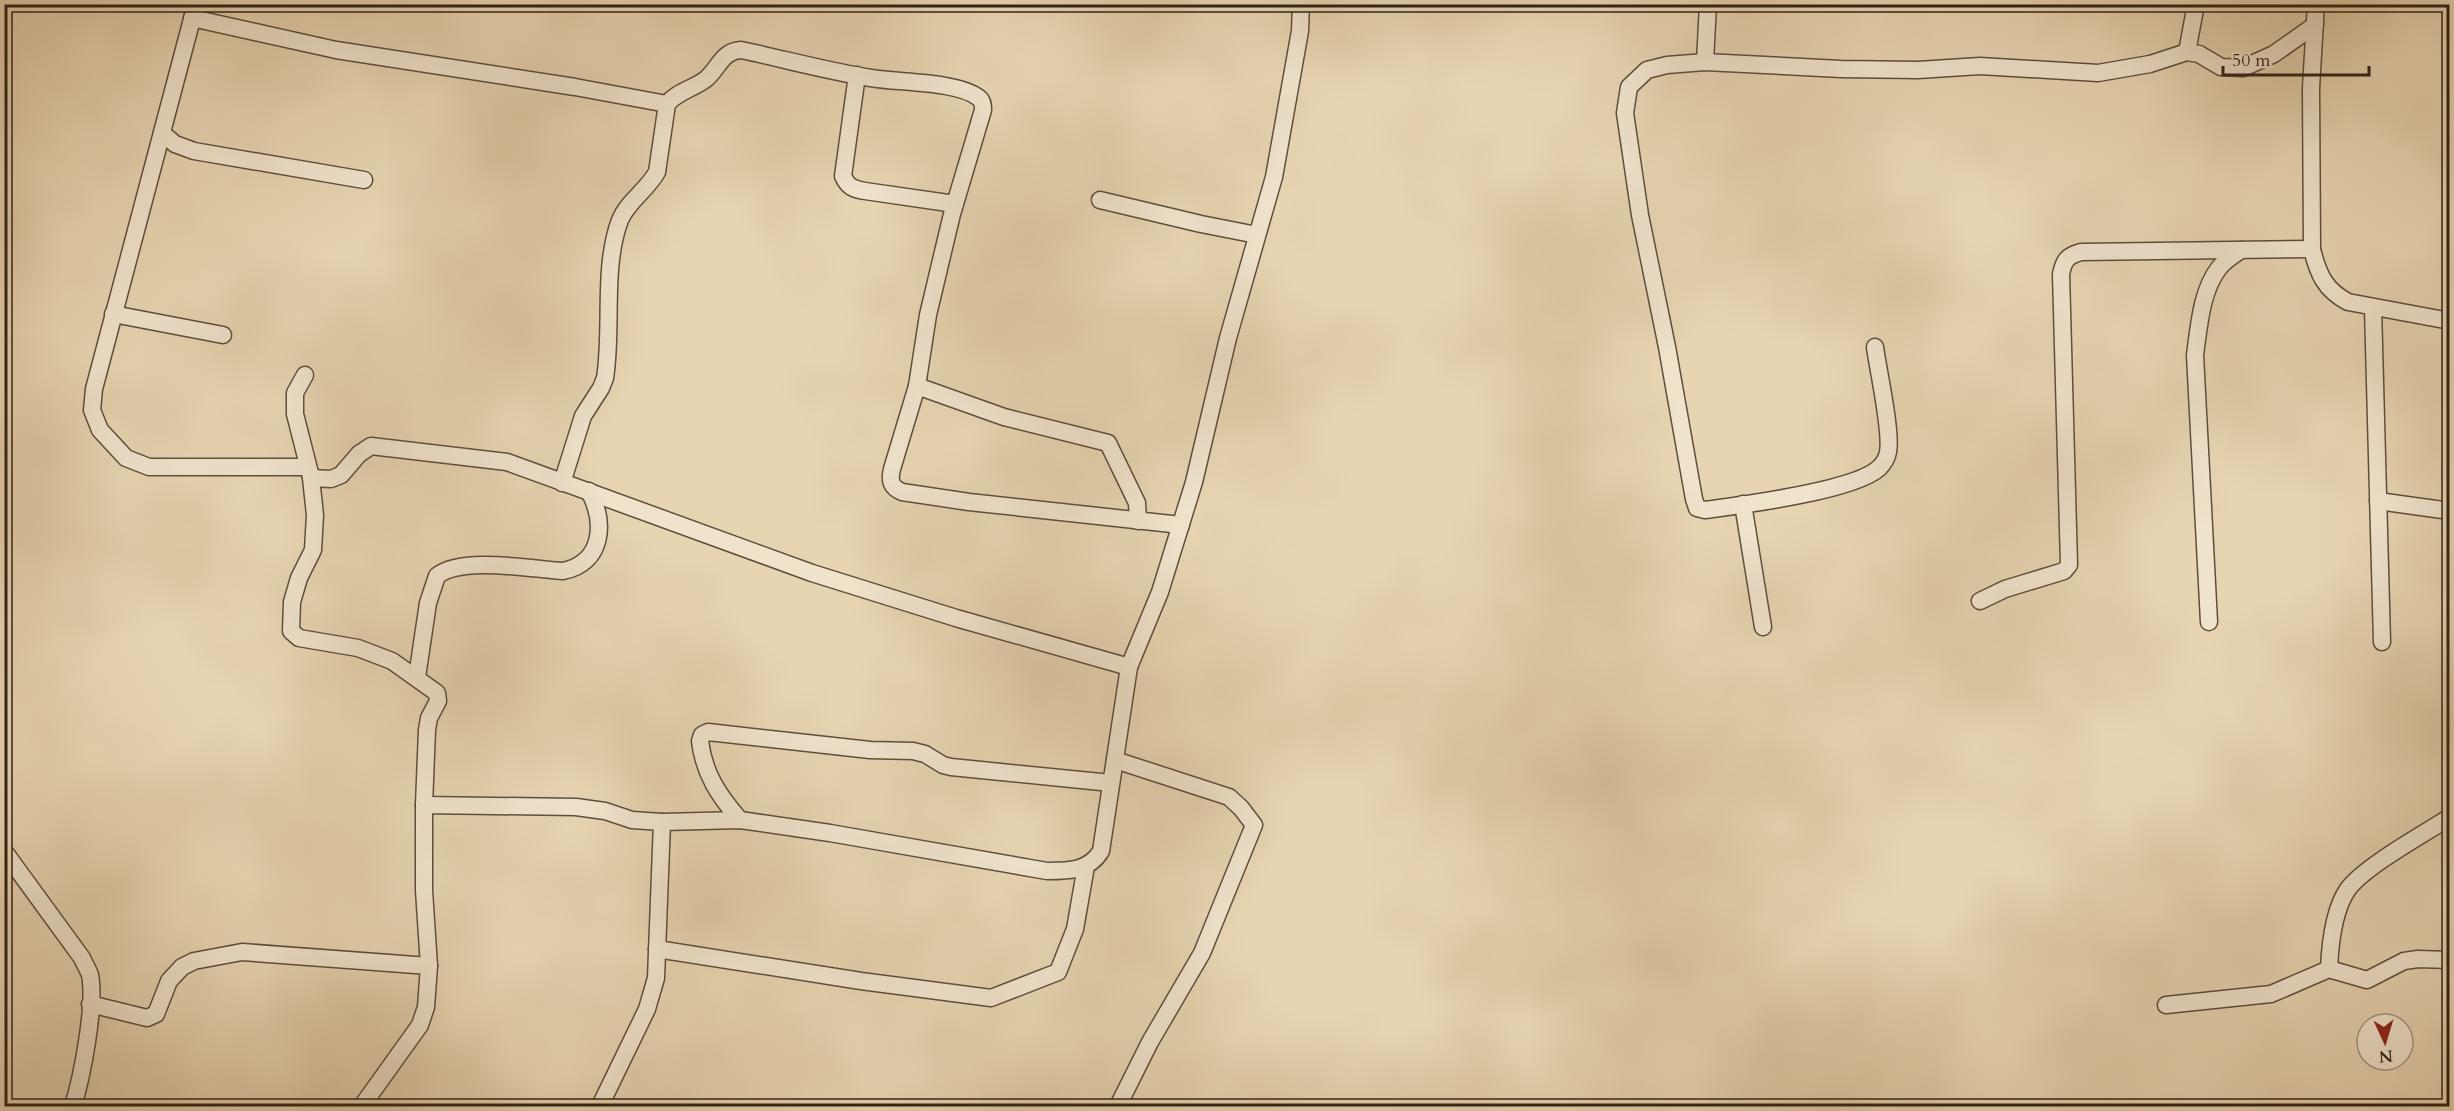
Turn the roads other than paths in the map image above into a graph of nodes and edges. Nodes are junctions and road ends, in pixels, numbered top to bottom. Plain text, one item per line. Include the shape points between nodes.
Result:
1 (1302, 4) edge
2 (1708, 4) edge
3 (2196, 4) edge
4 (2316, 4) edge
5 (194, 11) edge
6 (2315, 25) junction
7 (2187, 52) junction
8 (1705, 62) junction
9 (857, 75) junction
10 (667, 104) junction
11 (162, 133) junction
12 (364, 180) dead end
13 (1100, 200) dead end
14 (955, 204) junction
15 (1257, 234) junction
16 (2312, 249) junction
17 (2241, 250) junction
18 (2373, 308) junction
19 (113, 314) junction
20 (2450, 321) edge
21 (223, 335) dead end
22 (1875, 347) dead end
23 (305, 375) dead end
24 (917, 386) junction
25 (309, 473) junction
26 (562, 483) junction
27 (589, 491) junction
28 (2379, 501) junction
29 (1743, 504) junction
30 (2450, 511) edge
31 (1138, 521) junction
32 (1181, 525) junction
33 (1980, 601) dead end
34 (2209, 622) dead end
35 (1763, 627) dead end
36 (2382, 642) dead end
37 (1130, 667) junction
38 (417, 677) junction
39 (1115, 760) junction
40 (1111, 783) junction
41 (424, 805) junction
42 (2450, 817) edge
43 (740, 820) junction
44 (662, 822) junction
45 (4, 851) edge
46 (1086, 866) junction
47 (657, 949) junction
48 (2450, 960) edge
49 (429, 966) junction
50 (2330, 969) junction
51 (90, 1004) junction
52 (2166, 1005) dead end
53 (73, 1107) edge
54 (362, 1107) edge
55 (600, 1107) edge
56 (1118, 1107) edge

1 - 15 street via 1274,177
2 - 8 street
3 - 7 street
4 - 6 street
5 - 10 street via 336,50
5 - 11 street
6 - 7 street via 2274,54 2243,68 2221,67 2199,54
6 - 16 street via 2311,88
7 - 8 street via 2141,66 2098,73 1980,66 1917,70
8 - 29 street via 1667,64 1647,70 1629,87 1625,113 1640,215 1695,504 1700,510
9 - 10 street via 733,50 704,80
9 - 14 street via 843,176 846,184 854,189
9 - 14 street via 950,88 980,98 983,110
10 - 26 street via 657,172 627,207 615,238 604,378 578,427
11 - 12 street via 175,144 194,151
11 - 19 street
13 - 15 street
14 - 24 street via 928,315
15 - 32 street
16 - 17 street
16 - 18 street via 2317,272 2326,286 2348,302
17 - 33 street via 2081,252 2064,260 2061,274 2068,565 2064,571
17 - 34 street via 2219,267 2209,285 2195,355
18 - 20 street
18 - 28 street
19 - 21 street
19 - 25 street via 92,410 100,430 126,458 148,467
22 - 29 street via 1889,442 1885,460 1878,468 1850,482
23 - 25 street via 297,387 294,414
24 - 31 street via 1004,417 1108,444 1137,503
24 - 31 street via 892,469 894,488 969,502
25 - 26 street via 331,479 341,475 371,446 507,462
25 - 38 street via 315,515 313,550 298,578 291,631 298,638 358,648 392,661
26 - 27 street
27 - 37 street via 812,573
27 - 38 street via 596,504 598,534 590,556 575,569 471,564 451,567 436,576
28 - 30 street
28 - 36 street
29 - 35 street
31 - 32 street
32 - 37 street
37 - 39 street
38 - 41 street via 434,690 438,701 429,718
39 - 40 street
39 - 56 street via 1229,797 1254,825 1202,953 1150,1042
40 - 43 street via 951,767 913,751 708,732 700,741 710,780
40 - 46 street via 1101,851
41 - 44 street via 576,807 632,820
41 - 49 street
42 - 50 street via 2360,876 2347,890 2334,931
43 - 44 street
43 - 46 street via 1047,872
44 - 47 street
45 - 51 street via 82,958 90,975
46 - 47 street via 1075,929 1058,972 991,998
47 - 55 street via 657,978 647,1009
48 - 50 street via 2404,961 2367,980
49 - 51 street via 242,952 182,968 169,981 152,1017
49 - 54 street via 426,1007 420,1025
50 - 52 street via 2271,994
51 - 53 street via 82,1076

